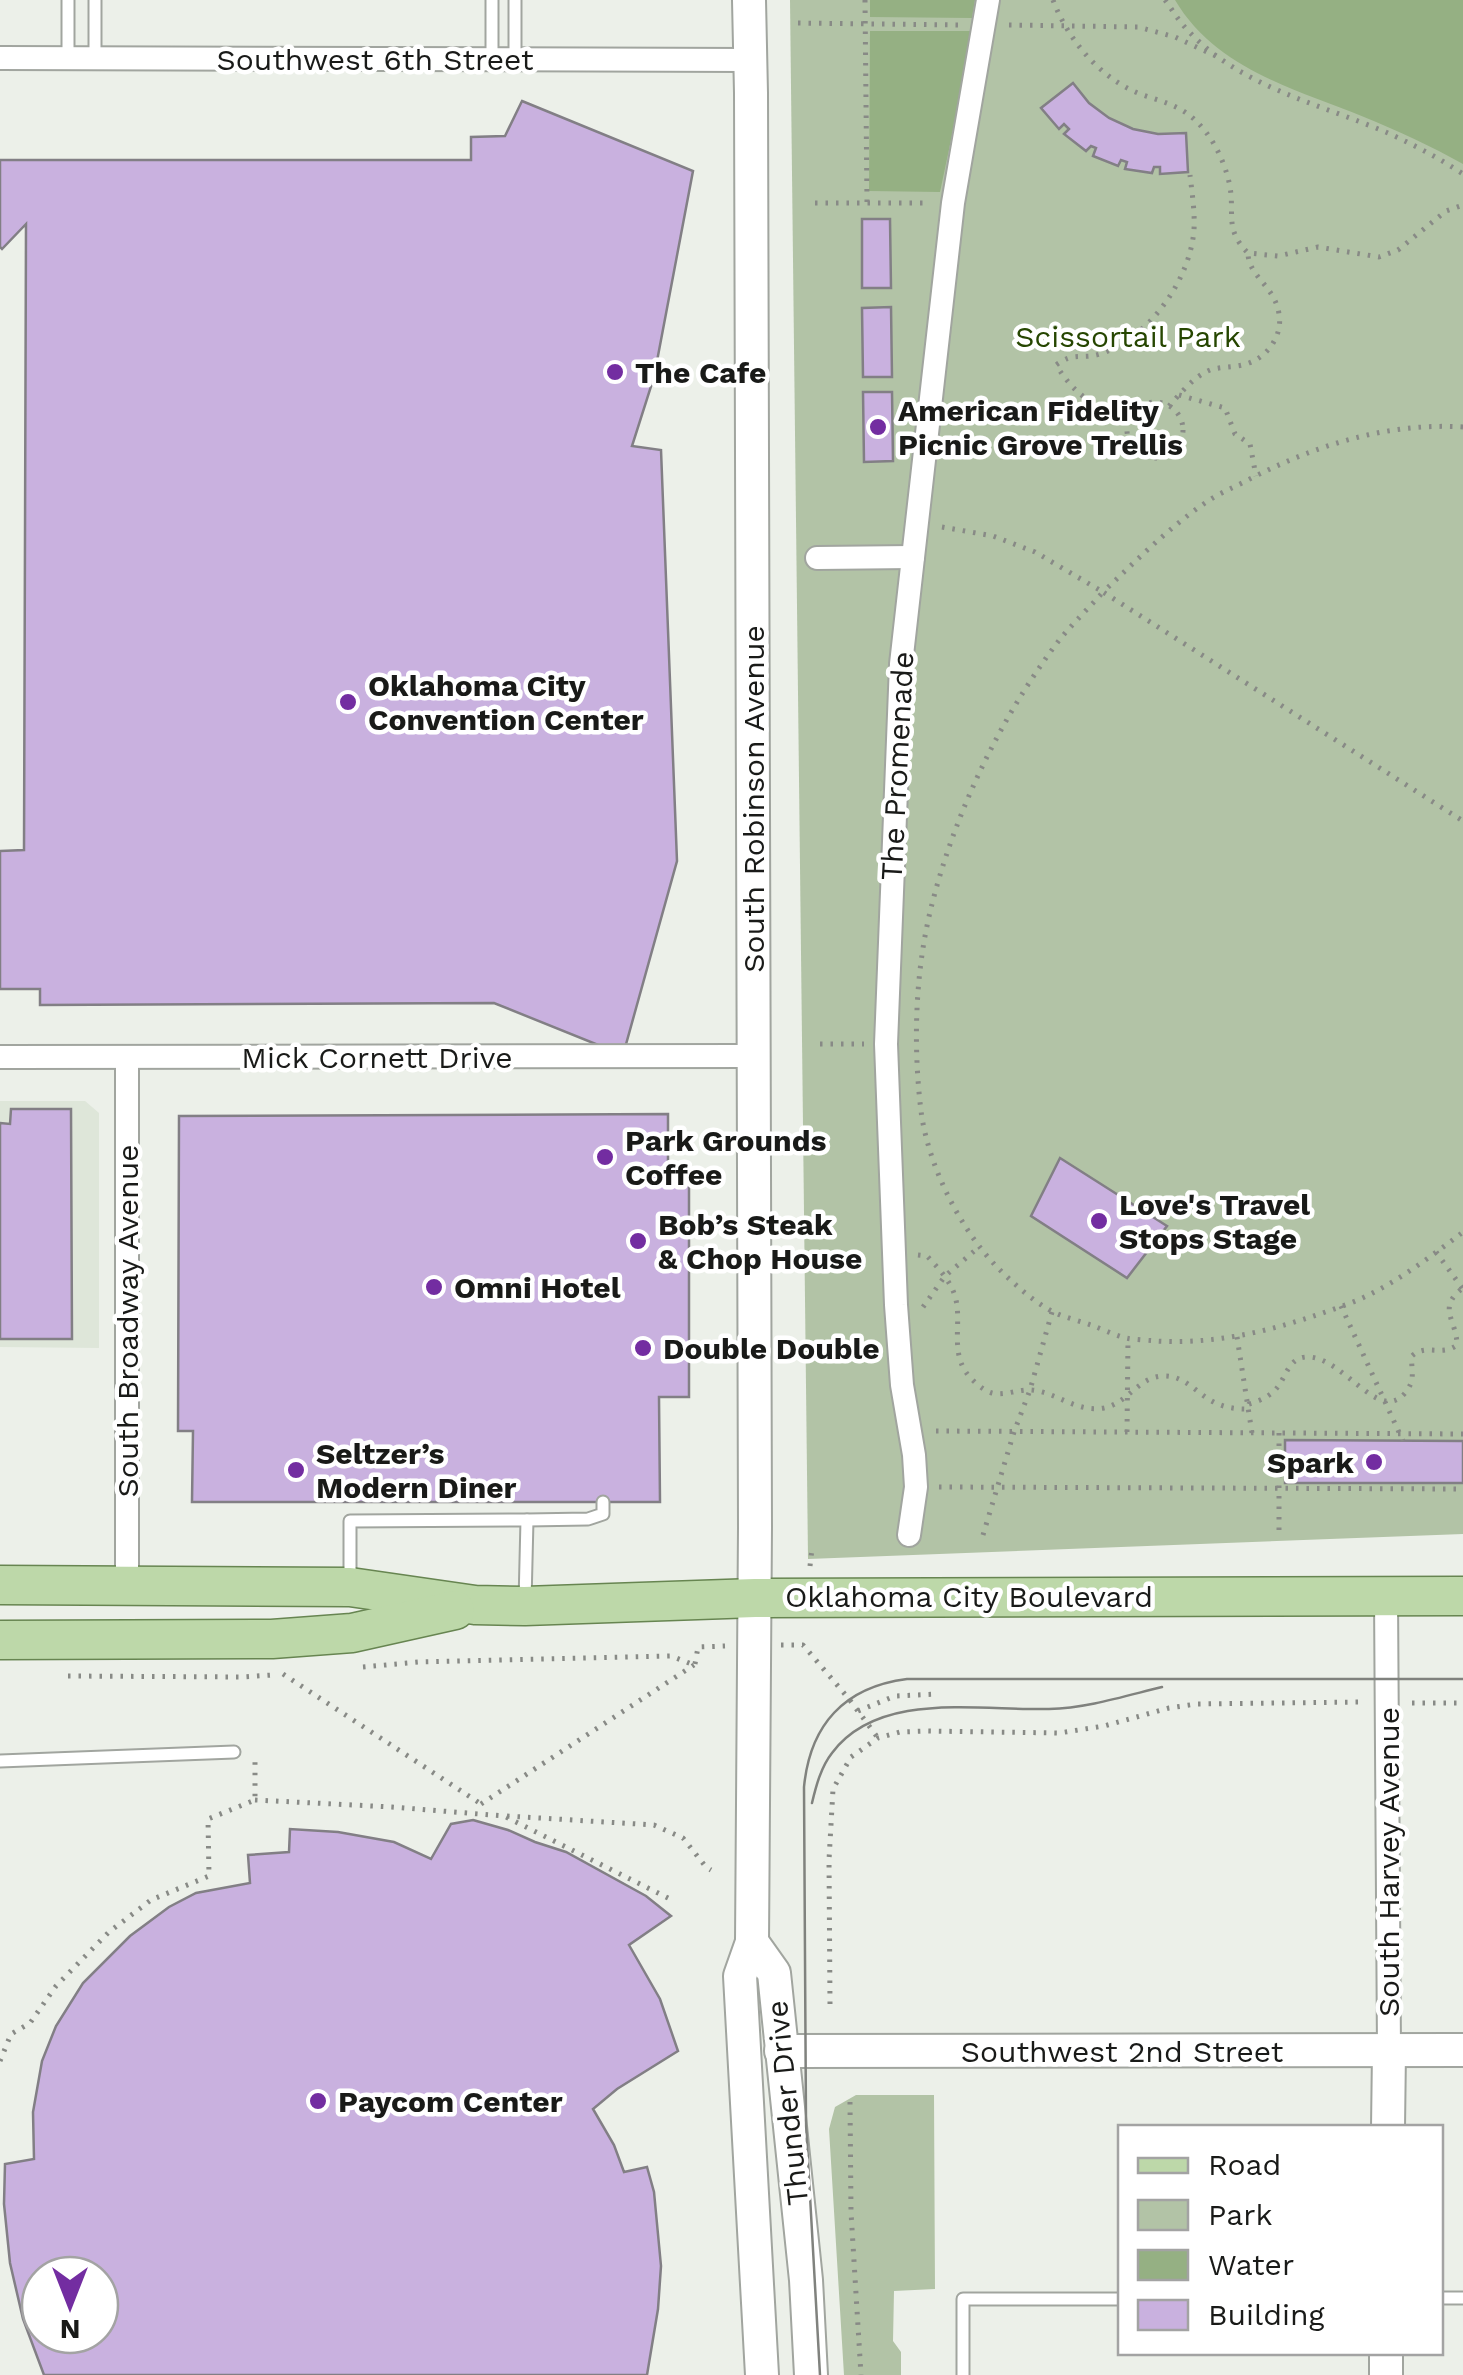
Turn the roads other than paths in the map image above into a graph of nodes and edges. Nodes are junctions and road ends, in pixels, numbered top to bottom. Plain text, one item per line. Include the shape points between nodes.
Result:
1 (68, 0) edge
2 (95, 0) edge
3 (492, 0) edge
4 (515, 0) edge
5 (749, 0) edge
6 (988, 0) edge
7 (0, 58) edge
8 (68, 58) junction
9 (95, 58) junction
10 (504, 59) junction
11 (751, 60) junction
12 (913, 557) junction
13 (816, 558) dead end
14 (0, 1056) edge
15 (127, 1056) junction
16 (753, 1056) junction
17 (603, 1502) dead end
18 (527, 1520) junction
19 (909, 1535) dead end
20 (0, 1585) edge
21 (127, 1585) junction
22 (350, 1587) junction
23 (1386, 1596) junction
24 (1463, 1596) edge
25 (755, 1598) junction
26 (475, 1605) junction
27 (525, 1606) junction
28 (0, 1640) edge
29 (234, 1752) dead end
30 (0, 1761) edge
31 (752, 1942) junction
32 (1463, 2050) edge
33 (781, 2051) junction
34 (1388, 2051) junction
35 (1388, 2125) edge
36 (1118, 2299) edge
37 (762, 2375) edge
38 (811, 2375) edge
39 (963, 2375) edge

1 - 8 lane
2 - 9 lane
3 - 10 lane
4 - 10 lane
5 - 11 main road, South Robinson Avenue
6 - 12 street, The Promenade via 952,203
7 - 8 street, Southwest 6th Street
8 - 9 street, Southwest 6th Street
9 - 10 street, Southwest 6th Street
10 - 11 street, Southwest 6th Street
11 - 16 main road, South Robinson Avenue
12 - 13 street
12 - 19 street, The Promenade via 901,664 886,1044 902,1385 916,1487
14 - 15 street, Mick Cornett Drive
15 - 16 street, Mick Cornett Drive
15 - 21 street, South Broadway Avenue
16 - 25 main road, South Robinson Avenue
17 - 18 lane via 603,1514 588,1519
18 - 22 lane via 350,1521
18 - 27 lane
20 - 21 main road, Oklahoma City Boulevard
21 - 22 main road, Oklahoma City Boulevard
22 - 26 main road, Oklahoma City Boulevard
23 - 24 main road, Oklahoma City Boulevard
23 - 25 main road, Oklahoma City Boulevard
23 - 34 street, South Harvey Avenue
25 - 27 main road, Oklahoma City Boulevard
25 - 31 main road, Thunder Drive
26 - 27 main road, Oklahoma City Boulevard
26 - 28 main road, Oklahoma City Boulevard via 352,1633 272,1639
29 - 30 lane
31 - 33 main road, Thunder Drive via 774,1973
31 - 37 main road, Thunder Drive via 740,1976
32 - 34 main road, Southwest 2nd Street
33 - 34 main road, Southwest 2nd Street
33 - 38 main road, Thunder Drive
34 - 35 main road, South Harvey Avenue
36 - 39 lane via 964,2299

